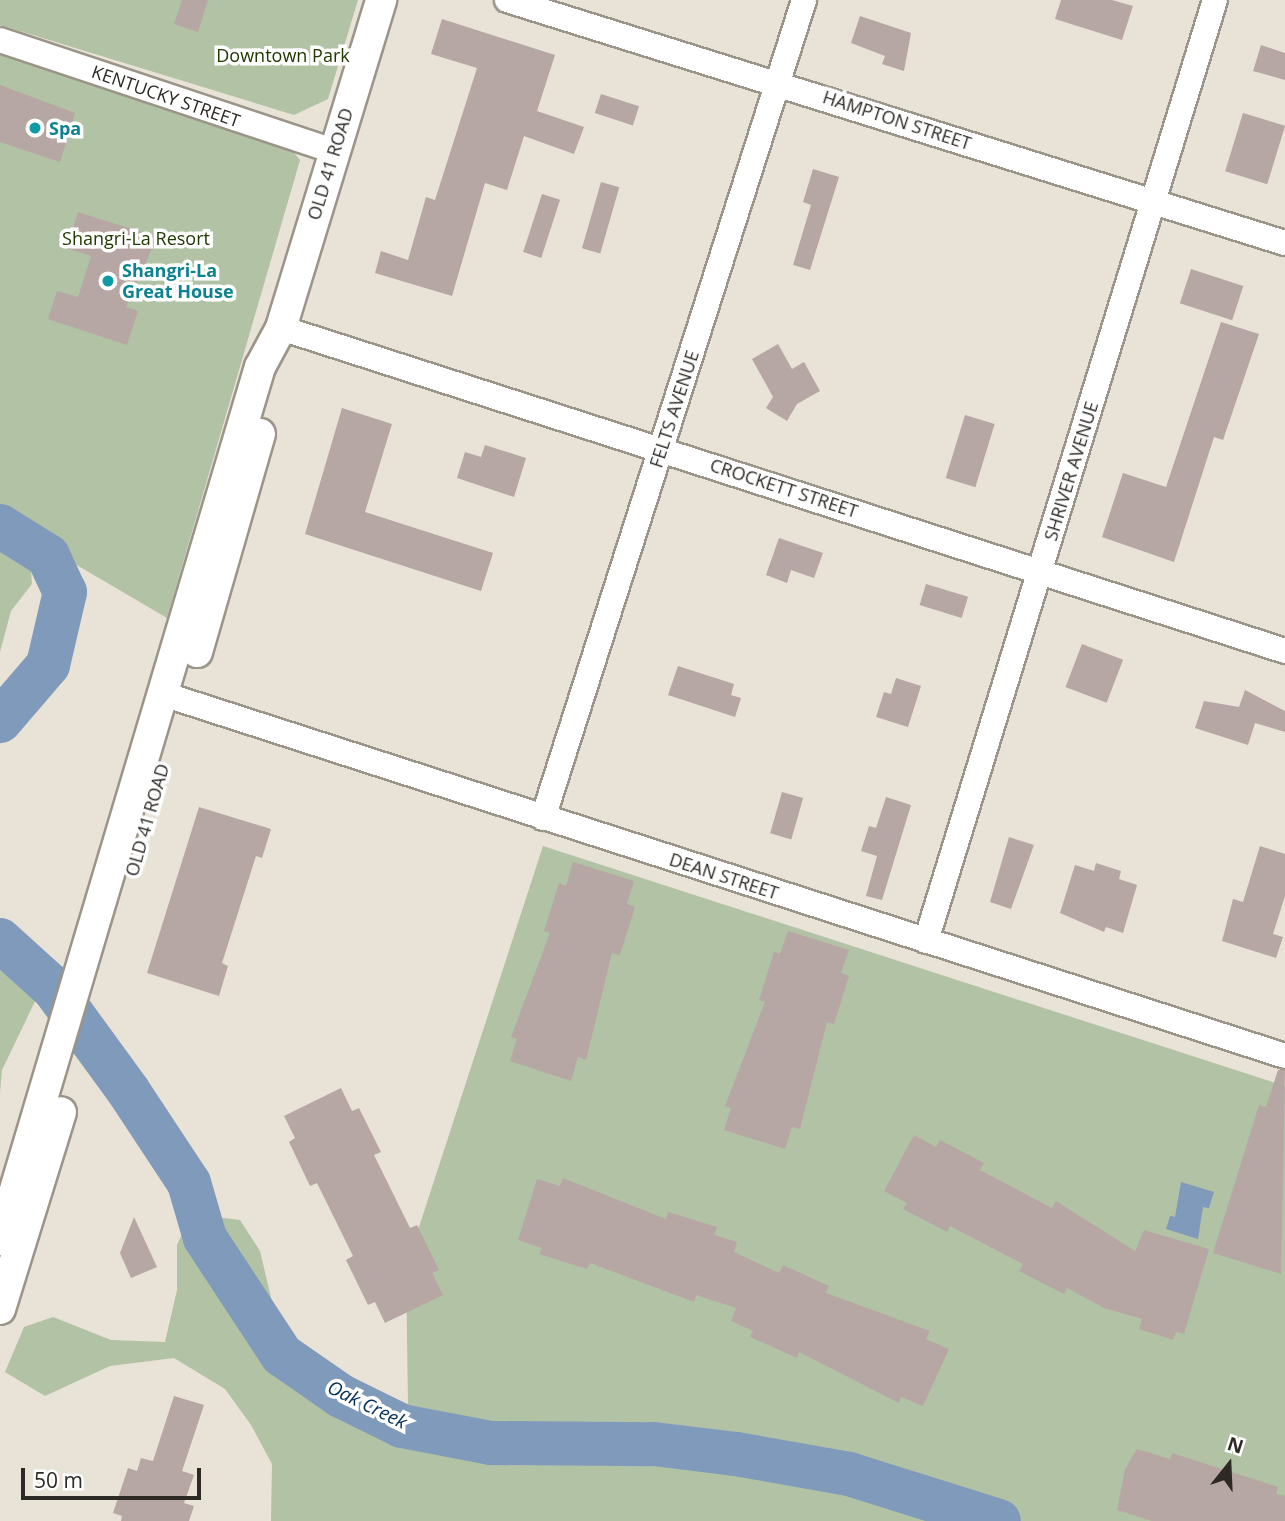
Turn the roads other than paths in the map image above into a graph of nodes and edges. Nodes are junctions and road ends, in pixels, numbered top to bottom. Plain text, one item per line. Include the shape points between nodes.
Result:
1 (381, 0) edge
2 (507, 0) edge
3 (804, 0) edge
4 (1215, 0) edge
5 (0, 40) edge
6 (778, 82) junction
7 (333, 150) junction
8 (1153, 202) junction
9 (1285, 243) edge
10 (281, 328) junction
11 (662, 448) junction
12 (1040, 572) junction
13 (1285, 652) edge
14 (173, 697) junction
15 (543, 818) junction
16 (926, 941) junction
17 (1285, 1056) edge
18 (62, 1076) junction
19 (5, 1206) edge
20 (0, 1240) edge
21 (0, 1308) edge

1 - 7 street, OLD 41 ROAD
2 - 6 street, HAMPTON STREET
3 - 6 street, FELTS AVENUE
4 - 8 street, SHRIVER AVENUE
5 - 7 street, KENTUCKY STREET
6 - 8 street, HAMPTON STREET
6 - 11 street, FELTS AVENUE
7 - 10 street, OLD 41 ROAD
8 - 9 street, HAMPTON STREET
8 - 12 street, SHRIVER AVENUE
10 - 11 street, CROCKETT STREET
10 - 14 street, OLD 41 ROAD via 279,370
11 - 12 street, CROCKETT STREET
11 - 15 street, FELTS AVENUE
12 - 13 street, CROCKETT STREET
12 - 16 street, SHRIVER AVENUE
14 - 15 street, DEAN STREET
14 - 18 street, OLD 41 ROAD
15 - 16 street, DEAN STREET
16 - 17 street, DEAN STREET
18 - 19 street, OLD 41 ROAD
18 - 21 street, OLD 41 ROAD
19 - 20 street, OLD 41 ROAD

